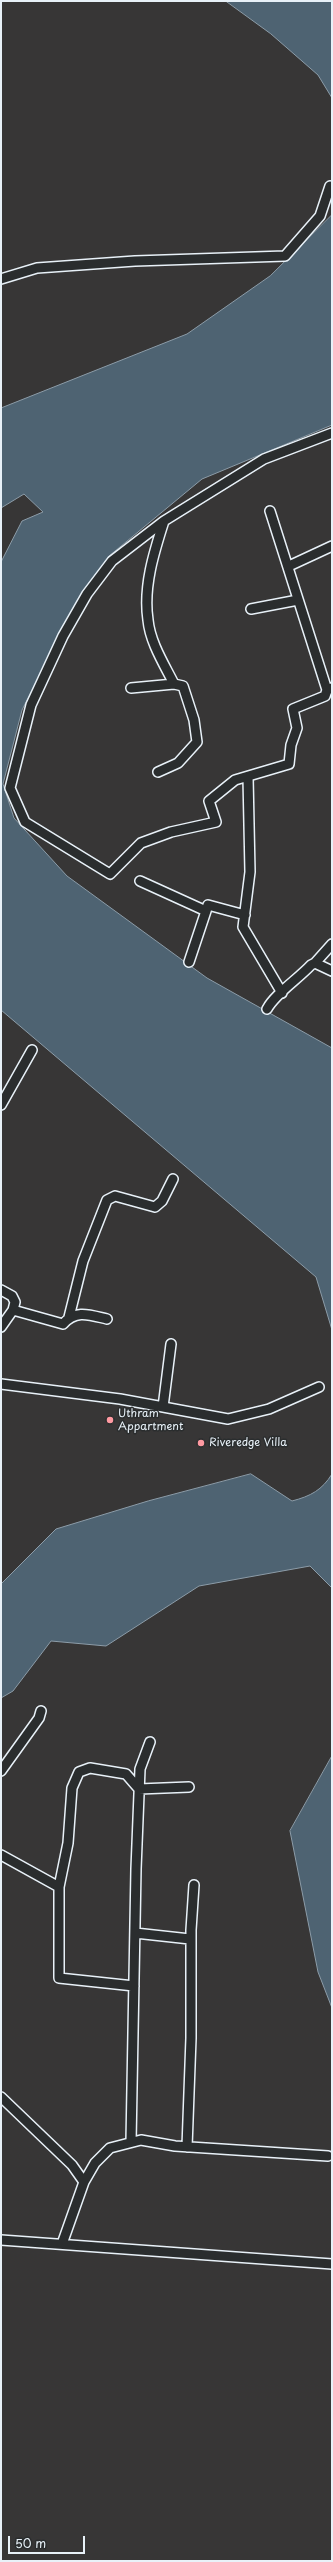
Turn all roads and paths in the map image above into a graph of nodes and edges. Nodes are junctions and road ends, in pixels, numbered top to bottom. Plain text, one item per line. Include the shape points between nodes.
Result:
1 (332, 187) edge
2 (1, 279) edge
3 (332, 433) edge
4 (270, 511) dead end
5 (164, 521) junction
6 (332, 546) edge
7 (289, 566) junction
8 (298, 600) junction
9 (251, 609) dead end
10 (174, 684) junction
11 (131, 688) dead end
12 (329, 689) edge
13 (158, 772) dead end
14 (248, 777) junction
15 (140, 881) dead end
16 (206, 911) junction
17 (245, 915) junction
18 (332, 944) edge
19 (189, 962) dead end
20 (315, 963) junction
21 (332, 971) edge
22 (282, 992) junction
23 (267, 1009) dead end
24 (32, 1050) dead end
25 (1, 1105) edge
26 (173, 1179) dead end
27 (1, 1290) edge
28 (13, 1310) junction
29 (69, 1317) junction
30 (107, 1319) dead end
31 (1, 1327) edge
32 (171, 1344) dead end
33 (1, 1384) edge
34 (319, 1387) dead end
35 (163, 1407) junction
36 (41, 1711) dead end
37 (150, 1742) dead end
38 (1, 1771) edge
39 (189, 1787) dead end
40 (139, 1789) junction
41 (1, 1855) edge
42 (194, 1885) dead end
43 (59, 1887) junction
44 (135, 1933) junction
45 (190, 1939) junction
46 (134, 1986) junction
47 (1, 2096) edge
48 (131, 2142) junction
49 (187, 2146) junction
50 (328, 2156) dead end
51 (84, 2182) junction
52 (1, 2240) edge
53 (62, 2244) junction
54 (332, 2264) edge

1 - 2 street via 330,186 320,216 285,256 135,261 37,268
3 - 5 street via 264,459
4 - 7 street
5 - 10 street via 150,565 148,620 157,651
5 - 14 street via 112,560 87,594 63,636 31,705 10,788 25,822 110,874 141,842 216,822 209,801 235,780
6 - 7 street
7 - 8 street
8 - 9 street
8 - 12 street
10 - 11 street
10 - 13 street via 183,686 194,720 197,742 178,764
12 - 14 street via 325,696 293,709 297,728 291,745 289,764
14 - 17 street via 250,872
15 - 16 street
16 - 17 street via 208,905
16 - 19 street
17 - 22 street via 243,927
18 - 20 street
20 - 21 street
20 - 22 street
22 - 23 street
24 - 25 street
26 - 29 street via 162,1201 155,1208 115,1196 107,1200 83,1261
27 - 28 street via 12,1296 15,1302
28 - 29 street via 63,1324
28 - 31 street
29 - 30 street via 78,1313
32 - 35 street
33 - 35 street
34 - 35 street via 269,1409 228,1419
36 - 38 street via 39,1718
37 - 40 street via 140,1769
39 - 40 street
40 - 43 street via 126,1774 90,1768 79,1772 72,1788 68,1843
40 - 44 street
41 - 43 street
42 - 45 street
43 - 46 street via 59,1978
44 - 45 street
44 - 46 street
45 - 49 street via 191,2038
46 - 48 street
47 - 51 street via 72,2165
48 - 49 street via 141,2140
48 - 51 street via 110,2148 96,2163
49 - 50 street
51 - 53 street
52 - 53 street
53 - 54 street

